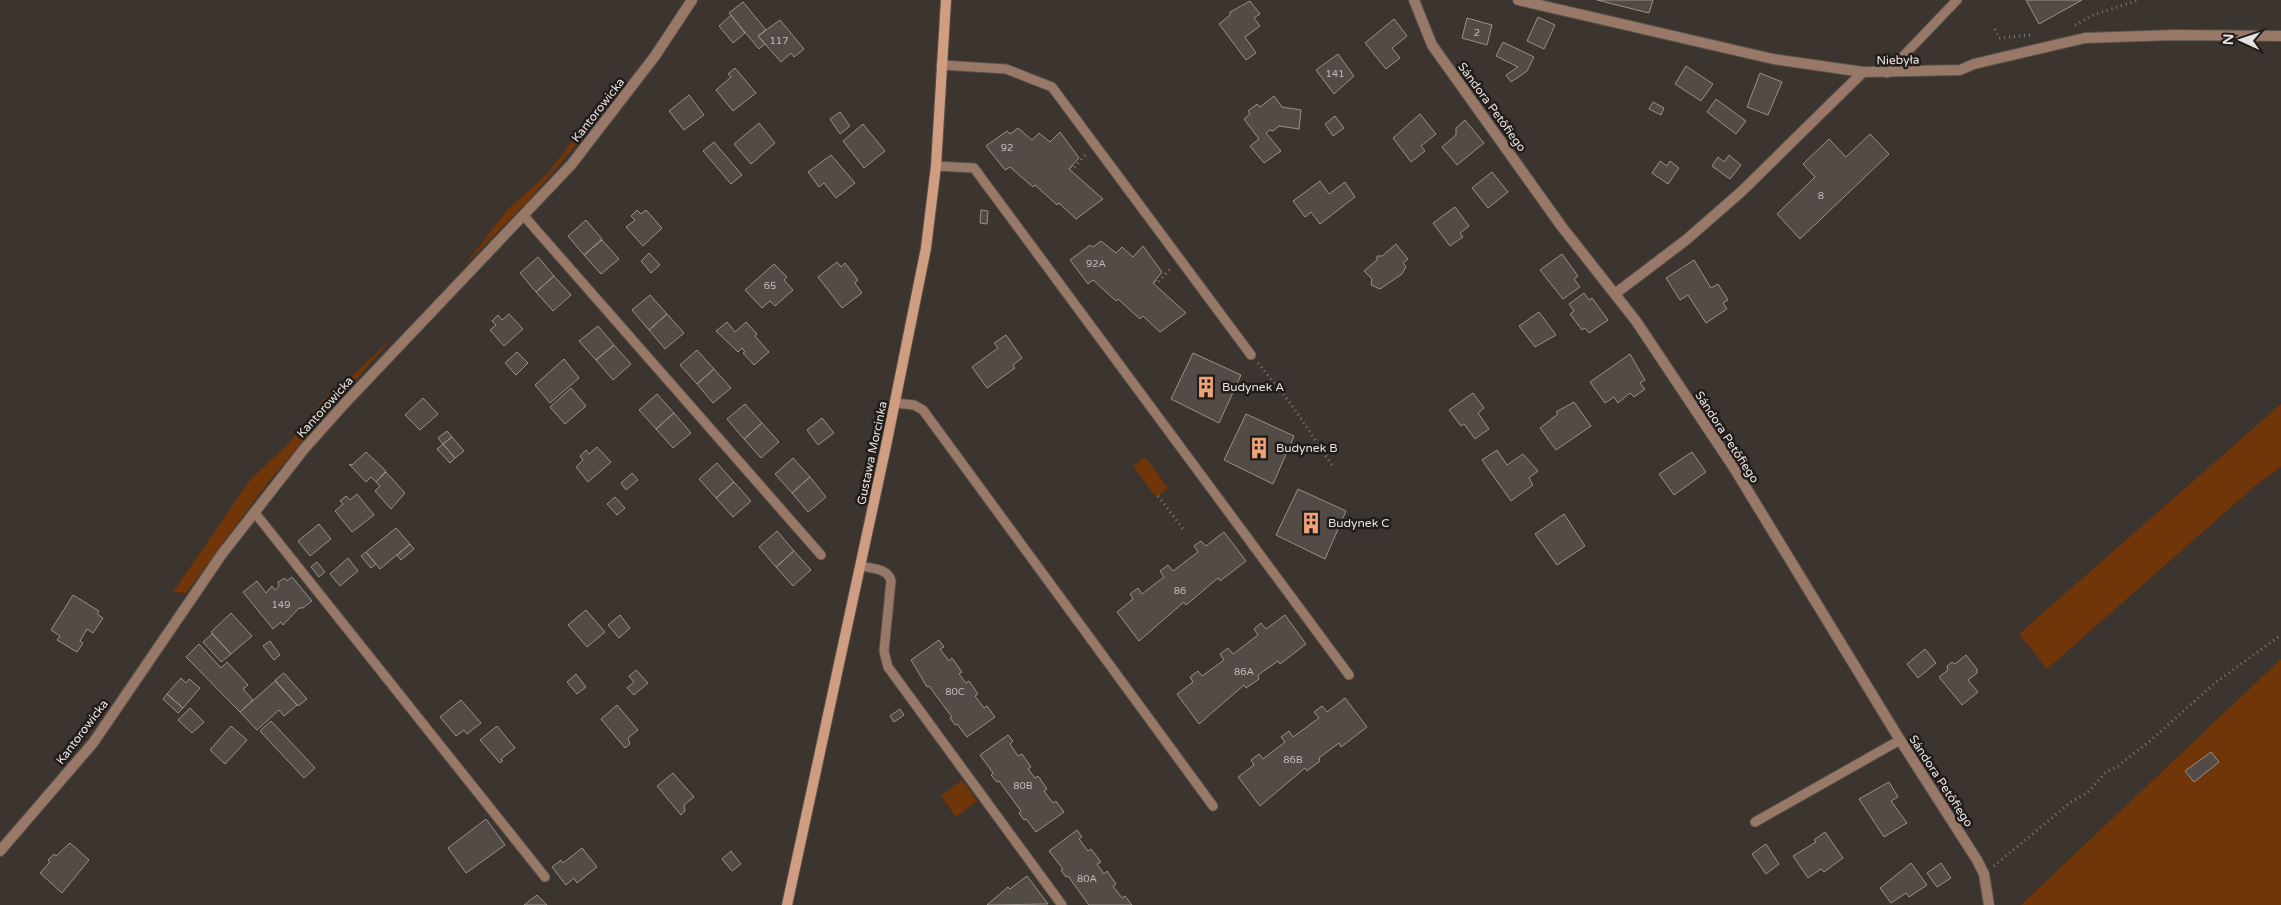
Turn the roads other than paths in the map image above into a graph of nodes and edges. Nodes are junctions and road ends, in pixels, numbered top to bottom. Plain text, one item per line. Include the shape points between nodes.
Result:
1 (692, 0) edge
2 (946, 0) edge
3 (1414, 0) edge
4 (1518, 0) edge
5 (1957, 0) edge
6 (2281, 36) edge
7 (941, 65) junction
8 (1863, 72) junction
9 (1886, 73) junction
10 (936, 166) junction
11 (524, 216) junction
12 (1616, 293) junction
13 (1251, 355) road end
14 (895, 403) junction
15 (255, 513) junction
16 (821, 555) dead end
17 (861, 566) junction
18 (1349, 674) dead end
19 (1900, 740) junction
20 (1213, 806) dead end
21 (1755, 822) dead end
22 (0, 851) edge
23 (545, 877) dead end
24 (787, 905) edge
25 (1062, 905) edge
26 (1990, 905) edge

1 - 11 street, Kantorowicka via 655,56 571,166
2 - 7 street, Gustawa Morcinka
3 - 12 street, Sándora Petőfiego via 1432,45 1562,227
4 - 8 street, Niebyła via 1773,58
5 - 9 lane
6 - 9 street, Niebyła via 2085,38 1960,70
7 - 10 street, Gustawa Morcinka
7 - 13 lane via 1006,69 1052,87
8 - 9 street, Niebyła
8 - 12 street via 1741,192 1686,240
10 - 14 street, Gustawa Morcinka via 926,248
10 - 18 lane via 974,168
11 - 15 street, Kantorowicka via 346,402 304,449
11 - 16 lane
12 - 19 street, Sándora Petőfiego via 1734,468
14 - 17 street, Gustawa Morcinka
14 - 20 lane via 914,405 923,410
15 - 22 street, Kantorowicka via 222,554 93,743
15 - 23 lane
17 - 24 street, Gustawa Morcinka
17 - 25 lane via 890,575 884,651 888,667
19 - 21 lane
19 - 26 street, Sándora Petőfiego via 1984,874

